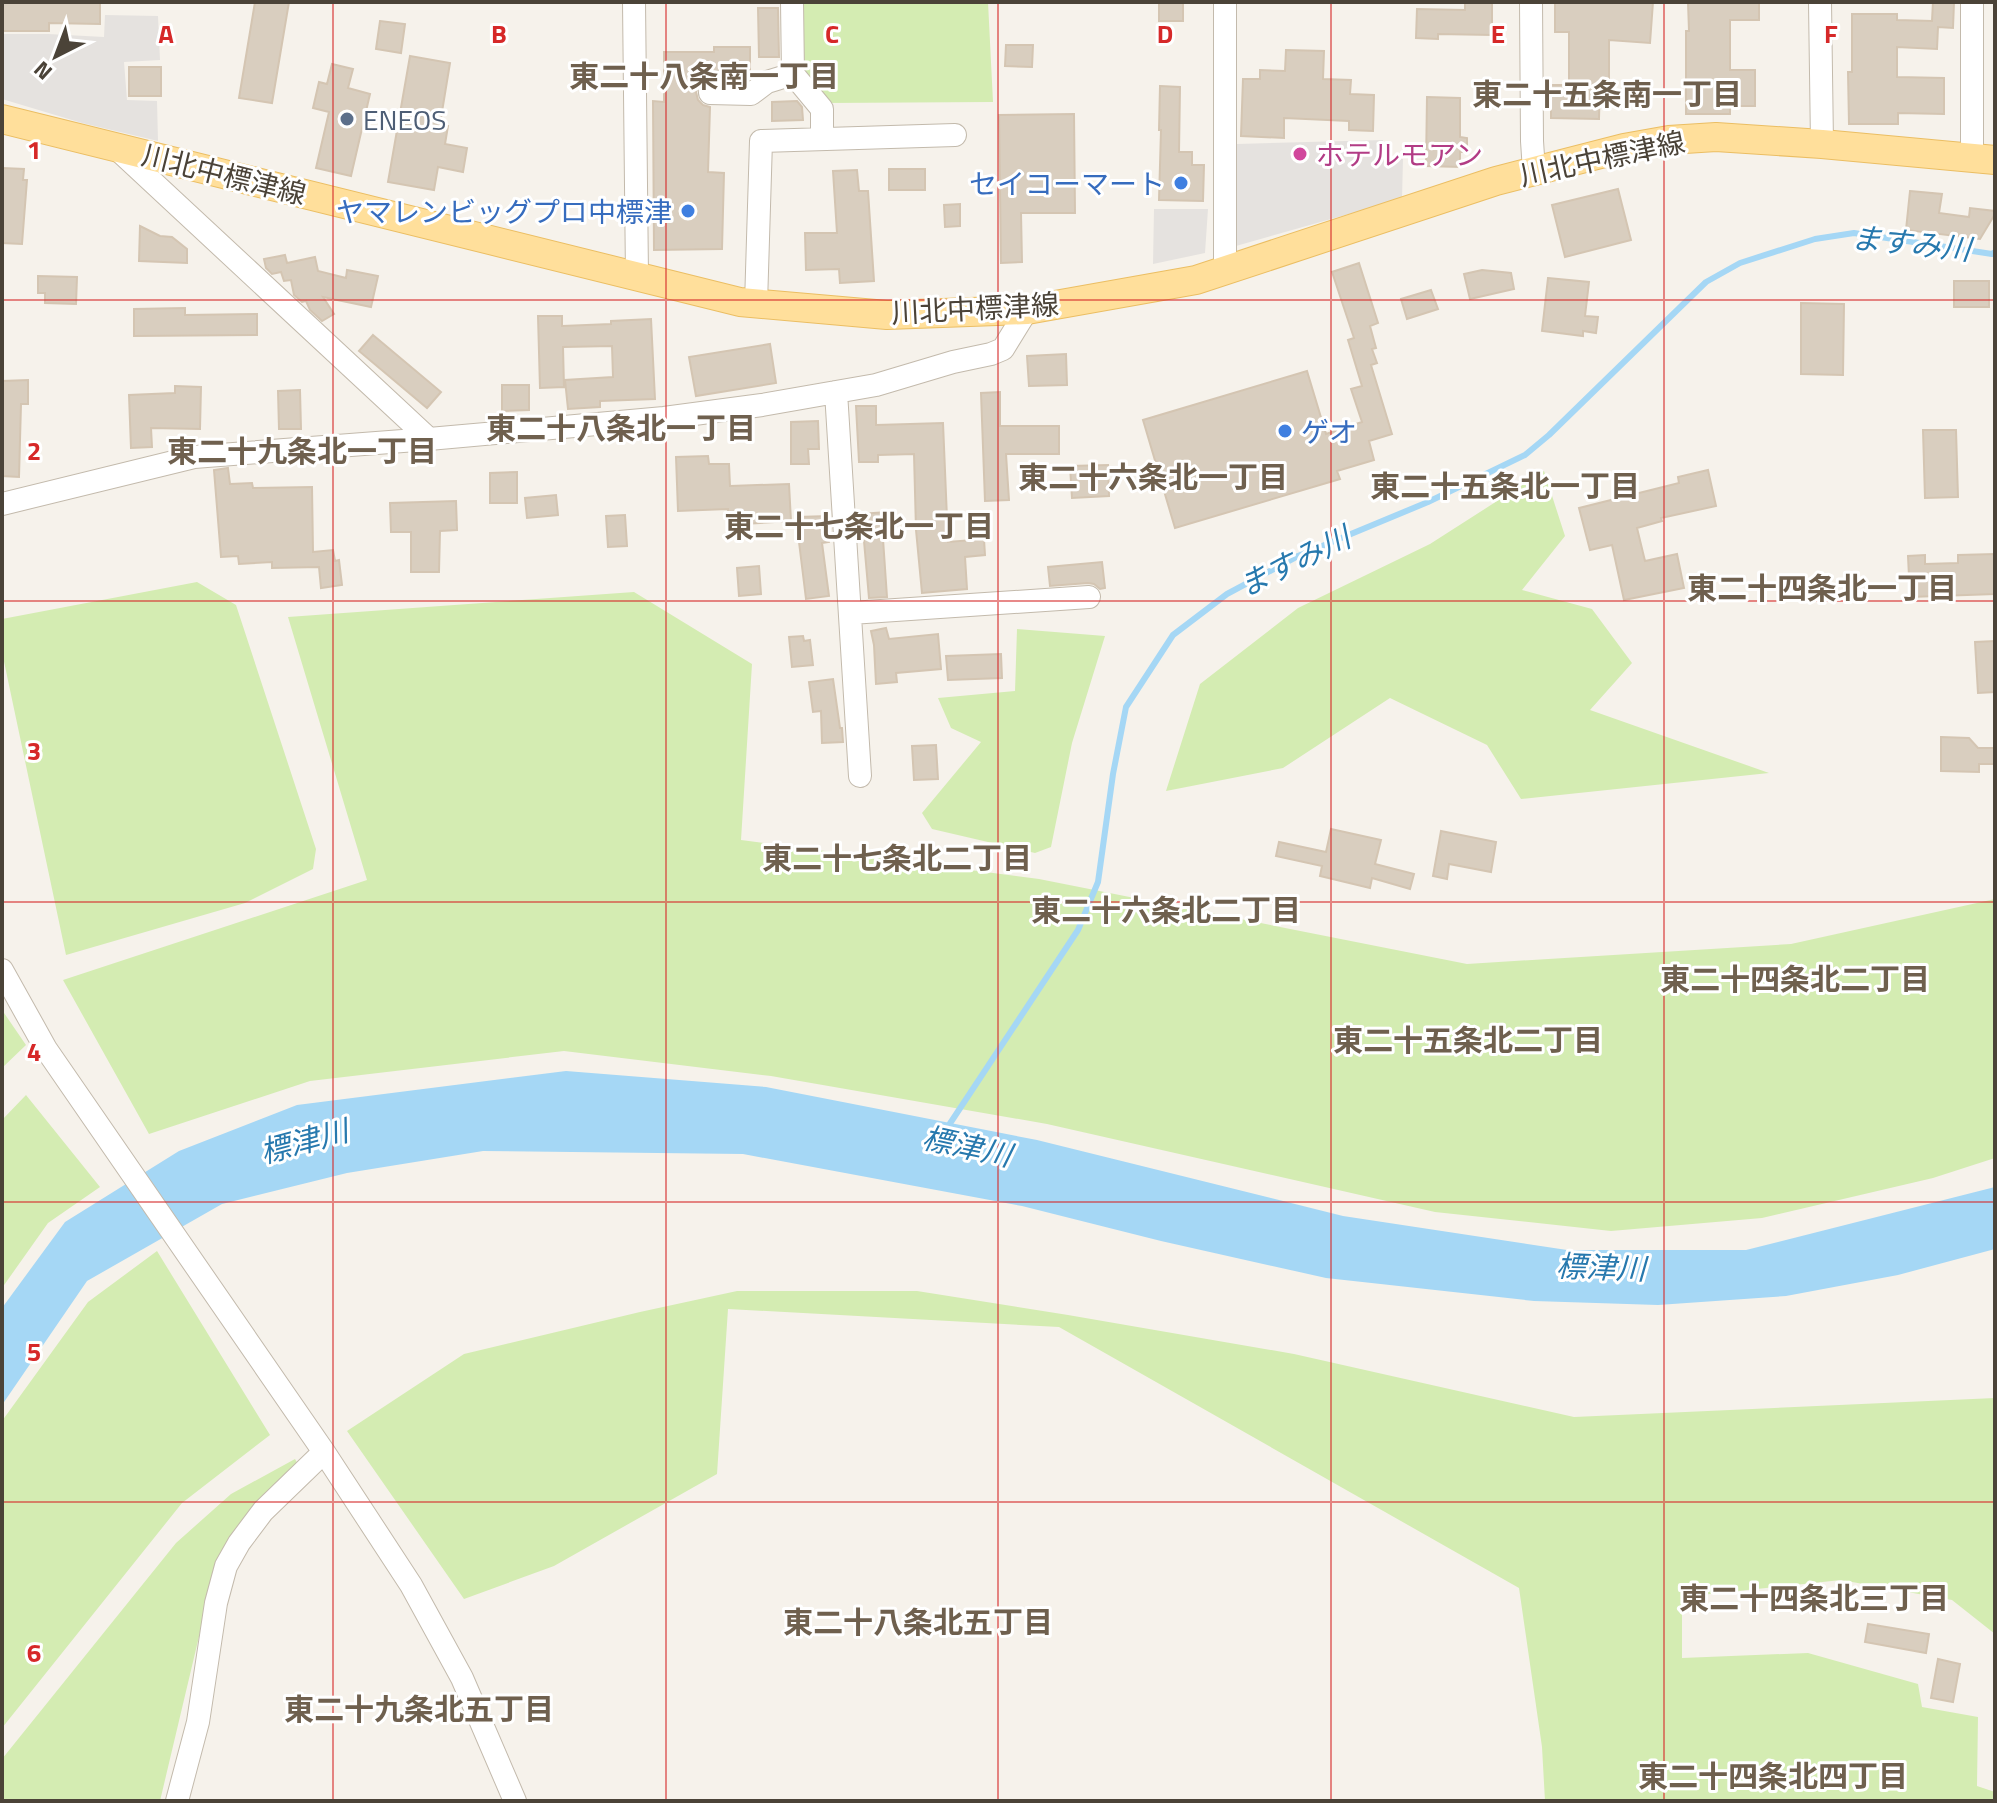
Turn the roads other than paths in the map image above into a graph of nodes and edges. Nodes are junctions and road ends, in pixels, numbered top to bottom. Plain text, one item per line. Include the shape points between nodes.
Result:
1 (634, 2) edge
2 (792, 2) edge
3 (1225, 2) edge
4 (1531, 2) edge
5 (1820, 2) edge
6 (1972, 2) edge
7 (793, 74) junction
8 (710, 93) dead end
9 (2, 119) edge
10 (955, 135) dead end
11 (822, 139) junction
12 (1822, 144) junction
13 (115, 147) junction
14 (1983, 159) edge
15 (1534, 171) junction
16 (1225, 271) junction
17 (637, 276) junction
18 (756, 304) junction
19 (1027, 310) junction
20 (836, 392) junction
21 (429, 439) junction
22 (2, 504) edge
23 (1089, 597) dead end
24 (851, 613) junction
25 (860, 776) dead end
26 (2, 970) edge
27 (324, 1452) junction
28 (177, 1801) edge
29 (515, 1801) edge

1 - 17 street
2 - 7 street
3 - 16 street
4 - 15 street
5 - 12 street
6 - 14 street
7 - 8 street via 751,94
7 - 11 street via 822,109
9 - 13 main road, 川北中標津線
10 - 11 street
11 - 18 street via 761,141
12 - 14 main road, 川北中標津線
12 - 15 main road, 川北中標津線 via 1716,137 1669,140
13 - 17 main road, 川北中標津線
13 - 21 street
15 - 16 main road, 川北中標津線
16 - 19 main road, 川北中標津線
17 - 18 main road, 川北中標津線
18 - 19 main road, 川北中標津線 via 887,315
19 - 20 street via 1003,349
20 - 21 street via 664,418
20 - 24 street
21 - 22 street via 194,457
23 - 24 street
24 - 25 street
26 - 27 street via 46,1049
27 - 28 street via 263,1511 226,1566 198,1722
27 - 29 street via 411,1585 462,1678

